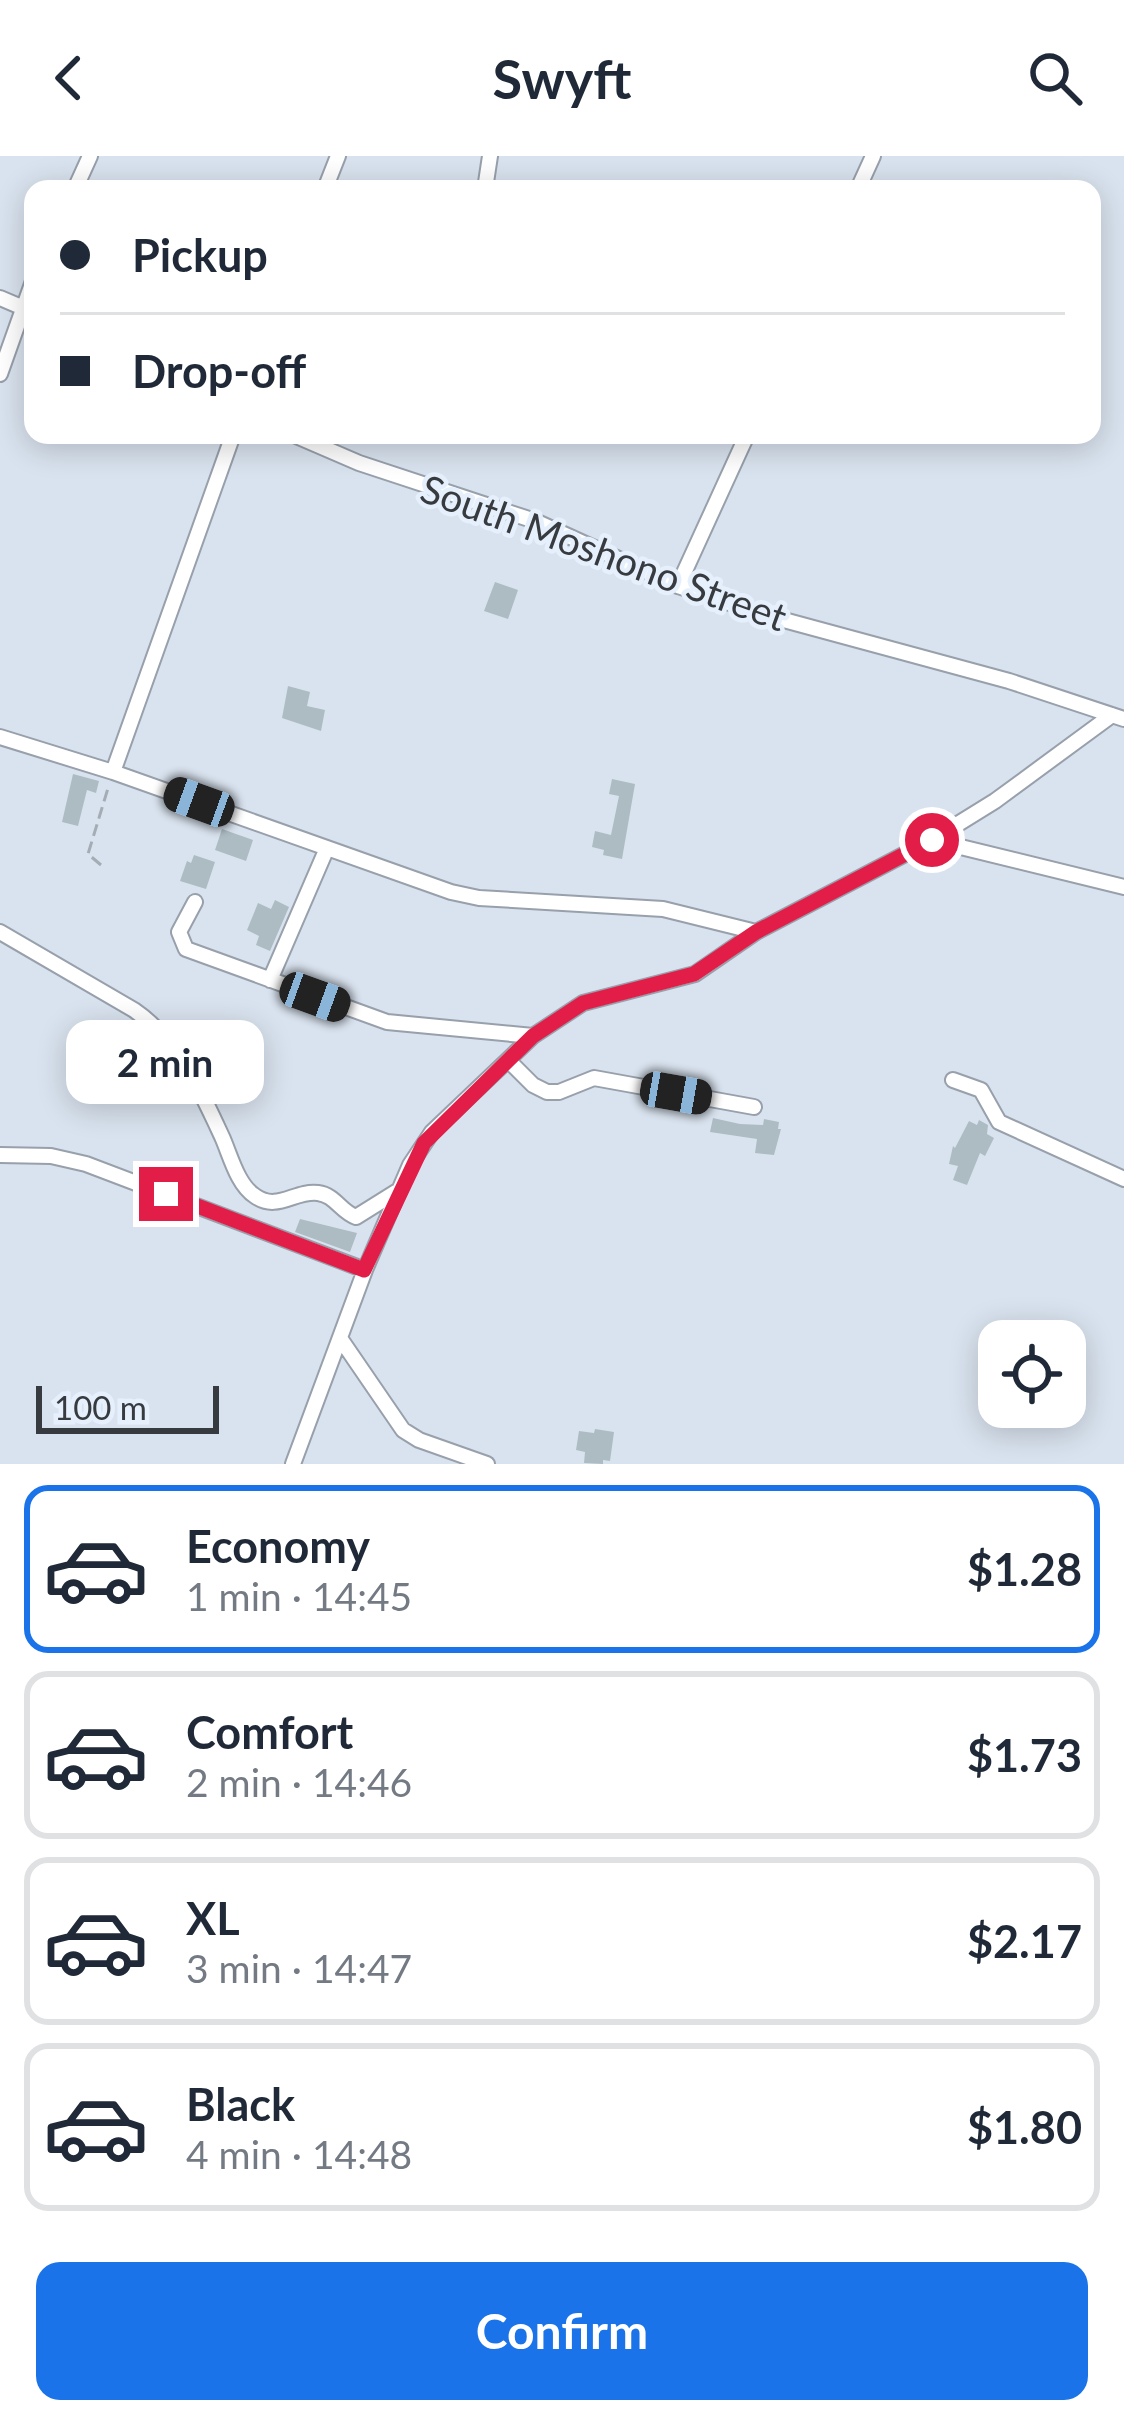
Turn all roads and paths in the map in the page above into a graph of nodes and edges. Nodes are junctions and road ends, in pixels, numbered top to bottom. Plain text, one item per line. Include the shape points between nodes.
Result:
1 (24, 316) edge
2 (0, 374) edge
3 (230, 444) edge
4 (315, 444) edge
5 (743, 444) edge
6 (678, 586) junction
7 (1118, 717) edge
8 (0, 737) edge
9 (113, 772) junction
10 (932, 840) junction
11 (327, 848) junction
12 (101, 866) dead end
13 (1124, 887) edge
14 (195, 902) dead end
15 (0, 932) edge
16 (756, 932) junction
17 (270, 980) junction
18 (533, 1036) junction
19 (508, 1060) junction
20 (953, 1080) dead end
21 (754, 1107) dead end
22 (0, 1155) edge
23 (1124, 1179) edge
24 (399, 1189) junction
25 (364, 1270) junction
26 (342, 1341) junction
27 (293, 1464) edge
28 (487, 1464) edge

1 - 2 street
3 - 9 street
4 - 6 street, South Moshono Street via 535,521
5 - 6 street
6 - 7 street, South Moshono Street
7 - 10 street
8 - 9 street
9 - 11 street
9 - 12 path via 88,854
10 - 13 street
10 - 16 street
11 - 16 street via 464,895 663,910
11 - 17 street
14 - 17 street via 179,932 182,946
15 - 24 street via 153,1025 190,1070 241,1180 260,1200 316,1193 356,1217
16 - 18 street via 694,974 583,1003
17 - 18 street via 387,1022
18 - 19 street
19 - 21 street via 547,1092 594,1078
19 - 24 street via 432,1132
20 - 23 street via 981,1090 999,1122
22 - 25 street via 86,1164
24 - 25 street
25 - 26 street
26 - 27 street
26 - 28 street via 403,1430

